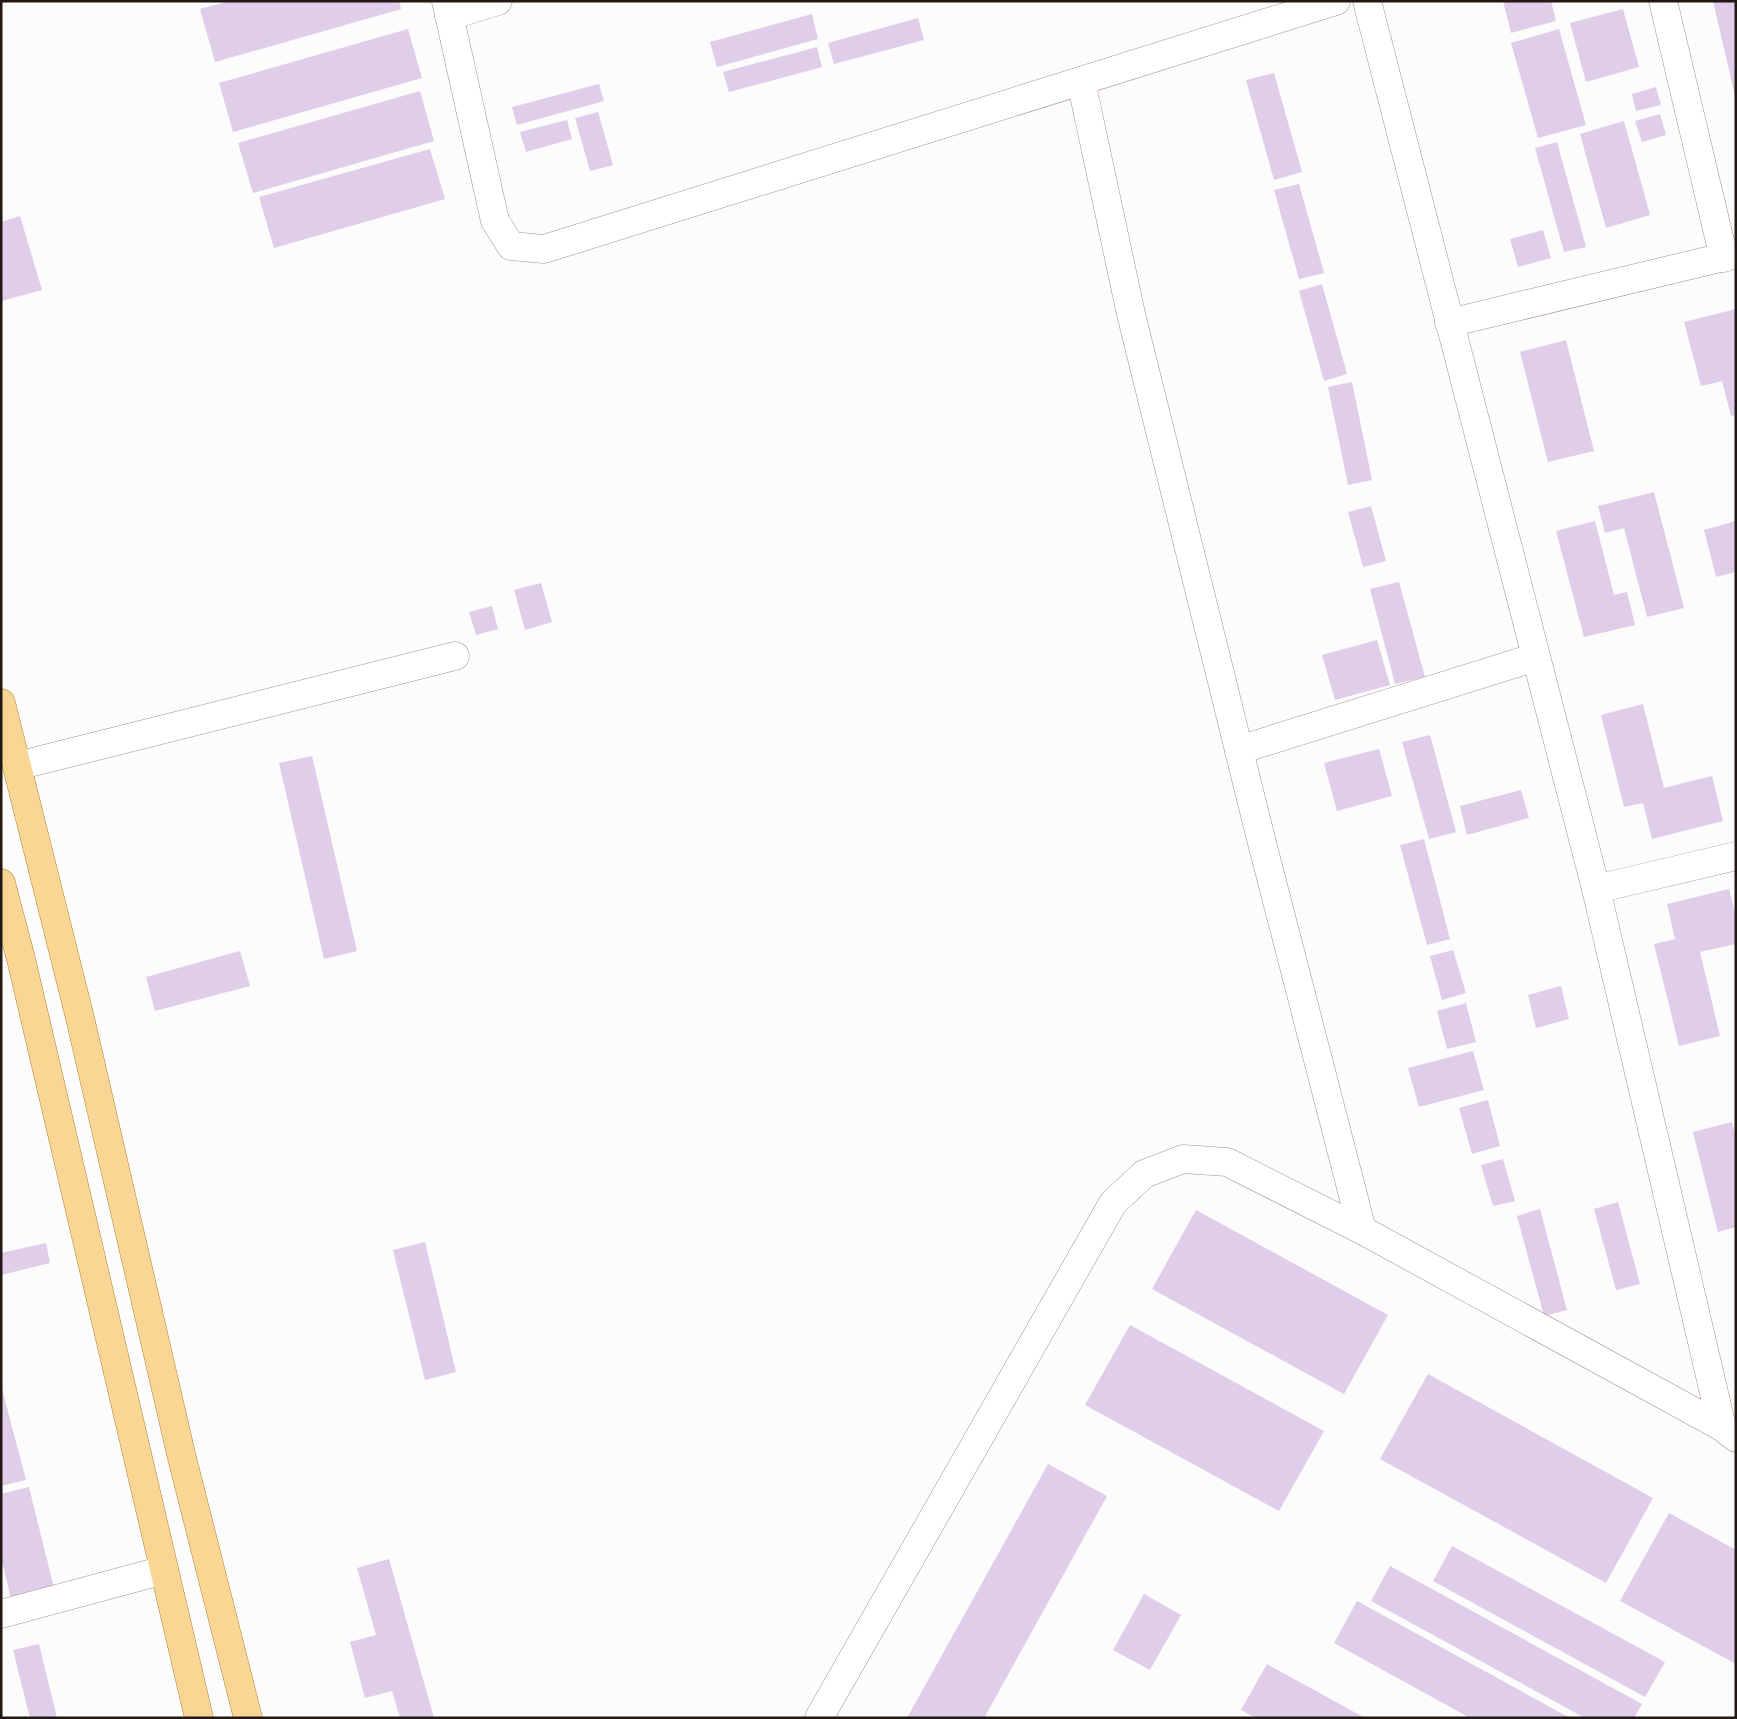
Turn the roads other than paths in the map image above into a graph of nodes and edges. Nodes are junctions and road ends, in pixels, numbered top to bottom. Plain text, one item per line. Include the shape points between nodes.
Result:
1 (498, 1) edge
2 (1336, 1) edge
3 (1367, 1) edge
4 (1663, 1) edge
5 (447, 9) edge
6 (1082, 81) junction
7 (1730, 256) edge
8 (1449, 323) junction
9 (455, 656) dead end
10 (1536, 657) junction
11 (1, 703) edge
12 (1239, 750) junction
13 (17, 766) junction
14 (1736, 856) edge
15 (1, 883) edge
16 (1596, 889) junction
17 (1362, 1230) junction
18 (1729, 1432) edge
19 (164, 1570) junction
20 (1, 1614) edge
21 (199, 1718) edge
22 (248, 1718) edge
23 (819, 1718) edge

1 - 5 street
2 - 6 street
3 - 8 street
4 - 7 street
5 - 6 street via 495,221 511,246 544,249
6 - 12 street via 1131,314
7 - 8 street
8 - 10 street
9 - 13 street
10 - 12 street
10 - 16 street
11 - 13 main road
12 - 17 street
13 - 22 main road via 80,1018 182,1458
14 - 16 street
15 - 19 main road
16 - 18 street
17 - 18 street
17 - 23 street via 1228,1162 1183,1159 1144,1174 1113,1203
19 - 20 street
19 - 21 main road

